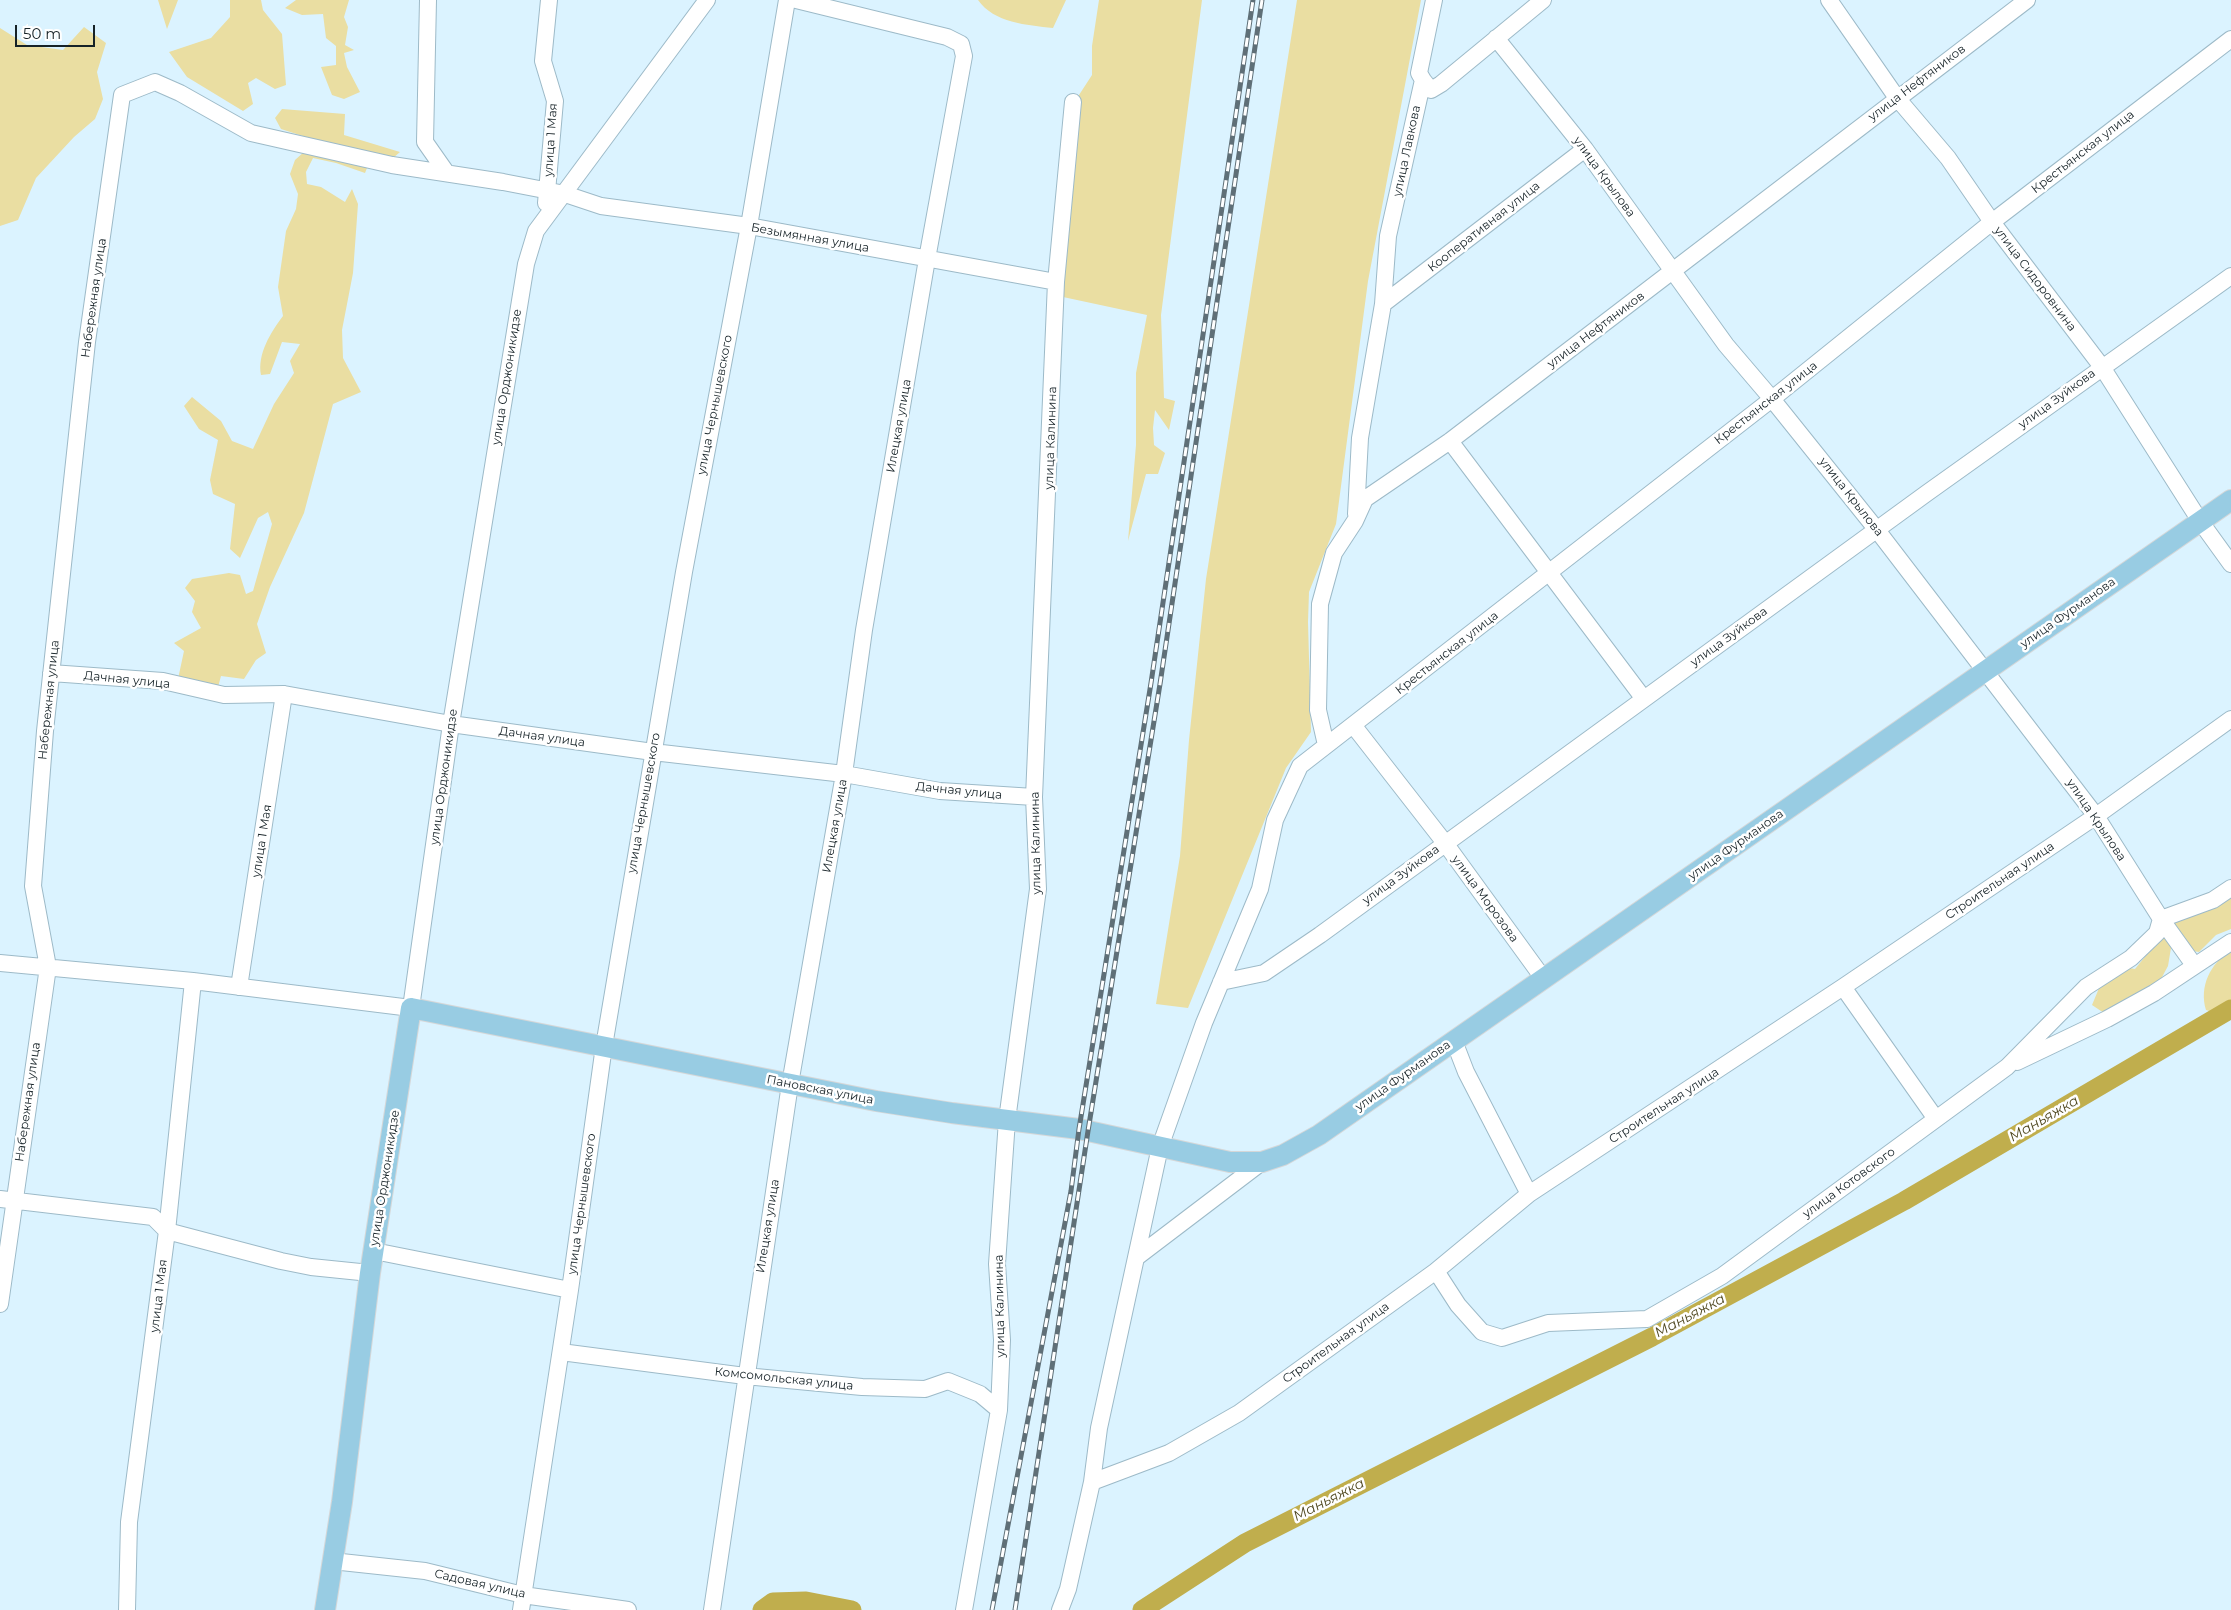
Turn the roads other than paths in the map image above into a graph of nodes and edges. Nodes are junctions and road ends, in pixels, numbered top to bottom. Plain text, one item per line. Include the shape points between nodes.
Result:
1 (428, 0) edge
2 (549, 0) edge
3 (707, 0) edge
4 (787, 0) edge
5 (796, 0) edge
6 (1434, 0) edge
7 (1543, 0) edge
8 (1829, 0) edge
9 (2027, 0) edge
10 (1496, 38) junction
11 (2231, 39) edge
12 (1423, 80) junction
13 (122, 95) joint
14 (1897, 98) junction
15 (1073, 102) dead end
16 (1585, 149) junction
17 (446, 172) junction
18 (547, 192) junction
19 (565, 194) junction
20 (544, 222) junction
21 (1992, 222) junction
22 (748, 226) junction
23 (927, 259) junction
24 (1672, 272) junction
25 (2231, 276) edge
26 (1056, 282) junction
27 (1383, 304) junction
28 (2102, 367) junction
29 (1772, 399) junction
30 (1450, 441) junction
31 (2231, 500) edge
32 (1355, 521) junction
33 (2200, 521) junction
34 (1877, 530) junction
35 (2231, 564) edge
36 (1550, 573) junction
37 (1986, 671) junction
38 (51, 672) junction
39 (284, 694) junction
40 (1644, 699) junction
41 (2231, 719) edge
42 (451, 724) junction
43 (1353, 725) junction
44 (1326, 745) junction
45 (653, 752) junction
46 (844, 774) junction
47 (1034, 797) junction
48 (2096, 816) junction
49 (1444, 843) junction
50 (2231, 888) edge
51 (2160, 919) junction
52 (2231, 942) edge
53 (0, 962) edge
54 (2194, 965) junction
55 (48, 967) junction
56 (1543, 978) junction
57 (193, 981) junction
58 (1221, 982) junction
59 (239, 987) junction
60 (1843, 988) junction
61 (411, 1008) junction
62 (1454, 1041) junction
63 (604, 1046) junction
64 (2007, 1067) junction
65 (790, 1084) junction
66 (1936, 1118) junction
67 (1007, 1120) junction
68 (1160, 1147) junction
69 (1230, 1162) joint
70 (1262, 1162) junction
71 (1529, 1194) junction
72 (7, 1200) edge
73 (167, 1231) junction
74 (374, 1251) junction
75 (1137, 1257) junction
76 (1436, 1270) junction
77 (370, 1273) junction
78 (570, 1290) junction
79 (0, 1304) edge
80 (561, 1352) junction
81 (745, 1376) junction
82 (999, 1410) junction
83 (1092, 1482) junction
84 (332, 1561) junction
85 (522, 1603) edge
86 (127, 1610) edge
87 (325, 1610) edge
88 (628, 1610) edge
89 (712, 1610) edge
90 (964, 1610) edge
91 (1060, 1610) edge

1 - 17 street via 425,142
2 - 18 street, улица 1 Мая via 543,61 555,101
3 - 19 street, улица Орджоникидзе
4 - 22 street, улица Чернышевского
5 - 23 street, Илецкая улица via 947,36 961,44 964,56
6 - 12 street, улица Лавкова via 1419,73
7 - 10 street
8 - 14 street, улица Сидоровнина
9 - 14 street, улица Нефтяников
10 - 12 street via 1431,90
10 - 16 street, улица Крылова
11 - 21 street, Крестьянская улица
12 - 27 street, улица Лавкова via 1388,236
13 - 17 street, Безымянная улица via 155,82 251,133 392,165
13 - 38 street, Набережная улица via 87,342
14 - 21 street, улица Сидоровнина via 1948,158
14 - 24 street, улица Нефтяников
15 - 26 street, улица Калинина
16 - 24 street, улица Крылова
16 - 27 street, Кооперативная улица
17 - 18 street, Безымянная улица
18 - 19 street, Безымянная улица
18 - 20 street, улица 1 Мая
19 - 20 street, улица Орджоникидзе
19 - 22 street, Безымянная улица via 601,206
20 - 42 street, улица Орджоникидзе via 536,231 526,264
21 - 28 street, улица Сидоровнина
21 - 29 street, Крестьянская улица
22 - 23 street, Безымянная улица
22 - 45 street, улица Чернышевского
23 - 26 street, Безымянная улица
23 - 46 street, Илецкая улица via 864,630
24 - 29 street, улица Крылова via 1726,345
24 - 30 street, улица Нефтяников
25 - 28 street, улица Зуйкова
26 - 47 street, улица Калинина
27 - 32 street, улица Лавкова via 1360,438
28 - 33 street, улица Сидоровнина
28 - 34 street, улица Зуйкова
29 - 34 street, улица Крылова
29 - 36 street, Крестьянская улица
30 - 32 street, улица Нефтяников via 1366,499
30 - 36 street
31 - 33 main road, улица Фурманова
32 - 44 street, улица Нефтяников via 1334,553 1320,604 1318,710
33 - 35 street, улица Сидоровнина
33 - 37 main road, улица Фурманова
34 - 37 street, улица Крылова
34 - 40 street, улица Зуйкова
36 - 40 street
36 - 43 street, Крестьянская улица
37 - 48 street, улица Крылова
37 - 56 main road, улица Фурманова
38 - 39 street, Дачная улица via 163,681 224,695
38 - 55 street, Набережная улица via 33,886
39 - 42 street, Дачная улица
39 - 59 street, улица 1 Мая
40 - 49 street, улица Зуйкова
41 - 48 street, Строительная улица
42 - 45 street, Дачная улица
42 - 61 street, улица Орджоникидзе
43 - 44 street, Крестьянская улица
43 - 49 street, улица Морозова
44 - 58 street, Крестьянская улица via 1300,766 1275,820 1260,889
45 - 46 street, Дачная улица
45 - 63 street, улица Чернышевского
46 - 47 street, Дачная улица via 940,791
46 - 65 street, Илецкая улица
47 - 67 street, улица Калинина via 1038,888
48 - 51 street, улица Крылова
48 - 60 street, Строительная улица
49 - 56 street, улица Морозова
49 - 58 street, улица Зуйкова via 1264,973
50 - 51 street via 2213,900
51 - 54 street, улица Крылова
51 - 64 street, улица Котовского via 2157,933 2132,958 2086,987
52 - 54 street
53 - 55 street
54 - 64 street via 2107,1019
55 - 57 street
55 - 72 street, Набережная улица
56 - 62 main road, улица Фурманова
57 - 59 street
57 - 73 street, улица 1 Мая
58 - 68 street
59 - 61 street
60 - 66 street
60 - 71 street, Строительная улица
61 - 63 main road, Пановская улица
61 - 74 main road, улица Орджоникидзе
62 - 70 main road, улица Фурманова via 1319,1135
62 - 71 street via 1466,1072
63 - 65 main road, Пановская улица
63 - 78 street, улица Чернышевского
64 - 66 street, улица Котовского
65 - 67 main road, Пановская улица
65 - 81 street, Илецкая улица
66 - 76 street, улица Котовского via 1722,1276 1647,1319 1548,1323 1502,1338 1482,1332 1458,1305
67 - 68 main road, Пановская улица via 1079,1129
67 - 82 street, улица Калинина via 997,1264 1002,1340
68 - 69 main road, Пановская улица
68 - 75 street
69 - 70 main road, улица Фурманова
70 - 75 street
71 - 76 street, Строительная улица
72 - 73 street via 153,1217
72 - 79 street, Набережная улица
73 - 77 street via 296,1264
73 - 86 street, улица 1 Мая via 129,1522
74 - 77 main road, улица Орджоникидзе
74 - 78 street
75 - 83 street via 1099,1428
76 - 83 street, Строительная улица via 1239,1413 1169,1453
77 - 84 main road, улица Орджоникидзе
78 - 80 street, улица Чернышевского
80 - 81 street, Комсомольская улица
80 - 85 street, улица Чернышевского
81 - 82 street, Комсомольская улица via 926,1389 948,1382 980,1394
81 - 89 street, Илецкая улица
82 - 90 street, улица Калинина
83 - 91 street via 1068,1589
84 - 85 street, Садовая улица via 425,1571
84 - 87 main road, улица Орджоникидзе
85 - 88 street, Садовая улица

